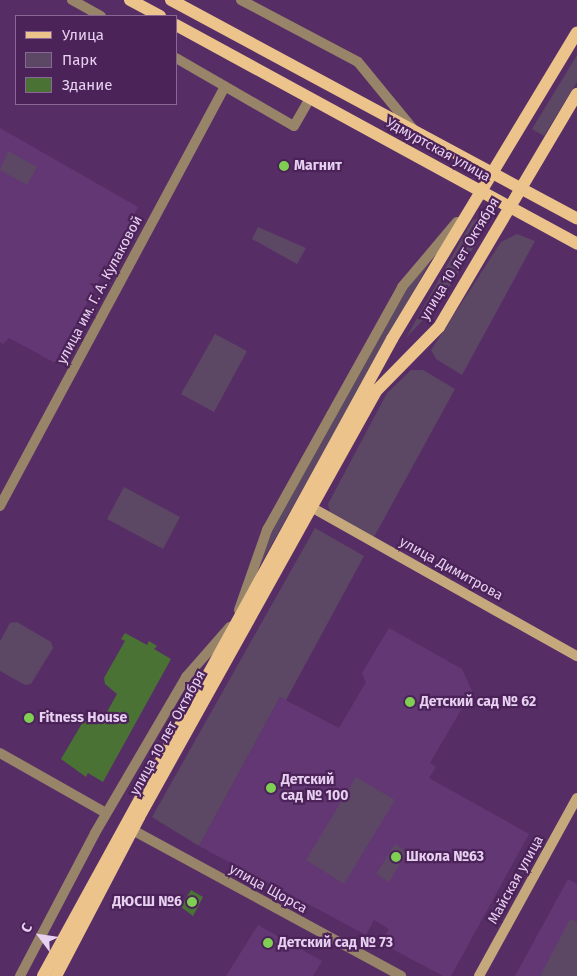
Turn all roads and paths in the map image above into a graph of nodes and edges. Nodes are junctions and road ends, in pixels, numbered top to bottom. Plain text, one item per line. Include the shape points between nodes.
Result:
1 (72, 0) edge
2 (130, 0) edge
3 (171, 0) edge
4 (242, 0) edge
5 (99, 15) edge
6 (158, 15) edge
7 (178, 26) edge
8 (577, 32) edge
9 (178, 59) edge
10 (225, 86) junction
11 (577, 94) edge
12 (310, 98) junction
13 (415, 131) junction
14 (490, 172) junction
15 (520, 188) junction
16 (479, 190) junction
17 (509, 207) junction
18 (468, 210) junction
19 (577, 219) edge
20 (577, 244) edge
21 (307, 504) junction
22 (0, 506) edge
23 (234, 623) junction
24 (577, 656) edge
25 (0, 753) edge
26 (577, 798) edge
27 (106, 813) junction
28 (128, 827) junction
29 (20, 976) edge
30 (43, 976) edge
31 (56, 976) edge
32 (401, 976) edge
33 (479, 976) edge

1 - 5 street
2 - 6 main road
3 - 13 main road, Удмуртская улица
4 - 13 street, Удмуртская улица via 358,62
7 - 12 main road, Удмуртская улица
8 - 14 main road, улица 10 лет Октября
9 - 10 street
10 - 12 street via 294,126
10 - 22 street, улица им. Г. А. Кулаковой
11 - 15 main road, улица 10 лет Октября
12 - 16 main road, Удмуртская улица
13 - 14 main road, Удмуртская улица
14 - 15 main road, Удмуртская улица
14 - 16 main road, улица 10 лет Октября
15 - 17 main road, улица 10 лет Октября
15 - 19 main road, Удмуртская улица
16 - 17 main road, Удмуртская улица
16 - 18 main road, улица 10 лет Октября
17 - 20 main road, Удмуртская улица
17 - 21 main road, улица 10 лет Октября via 439,327 377,390
18 - 21 main road, улица 10 лет Октября
18 - 23 street, улица 10 лет Октября via 397,295 267,530
21 - 23 main road, улица 10 лет Октября
21 - 24 street, улица Димитрова
21 - 28 main road, улица 10 лет Октября
23 - 27 street, улица 10 лет Октября via 186,677
23 - 28 main road, улица 10 лет Октября
25 - 27 street
26 - 33 street, Майская улица
27 - 29 street, улица 10 лет Октября
28 - 30 main road, улица 10 лет Октября
28 - 31 main road, улица 10 лет Октября
28 - 32 street, улица Щорса

